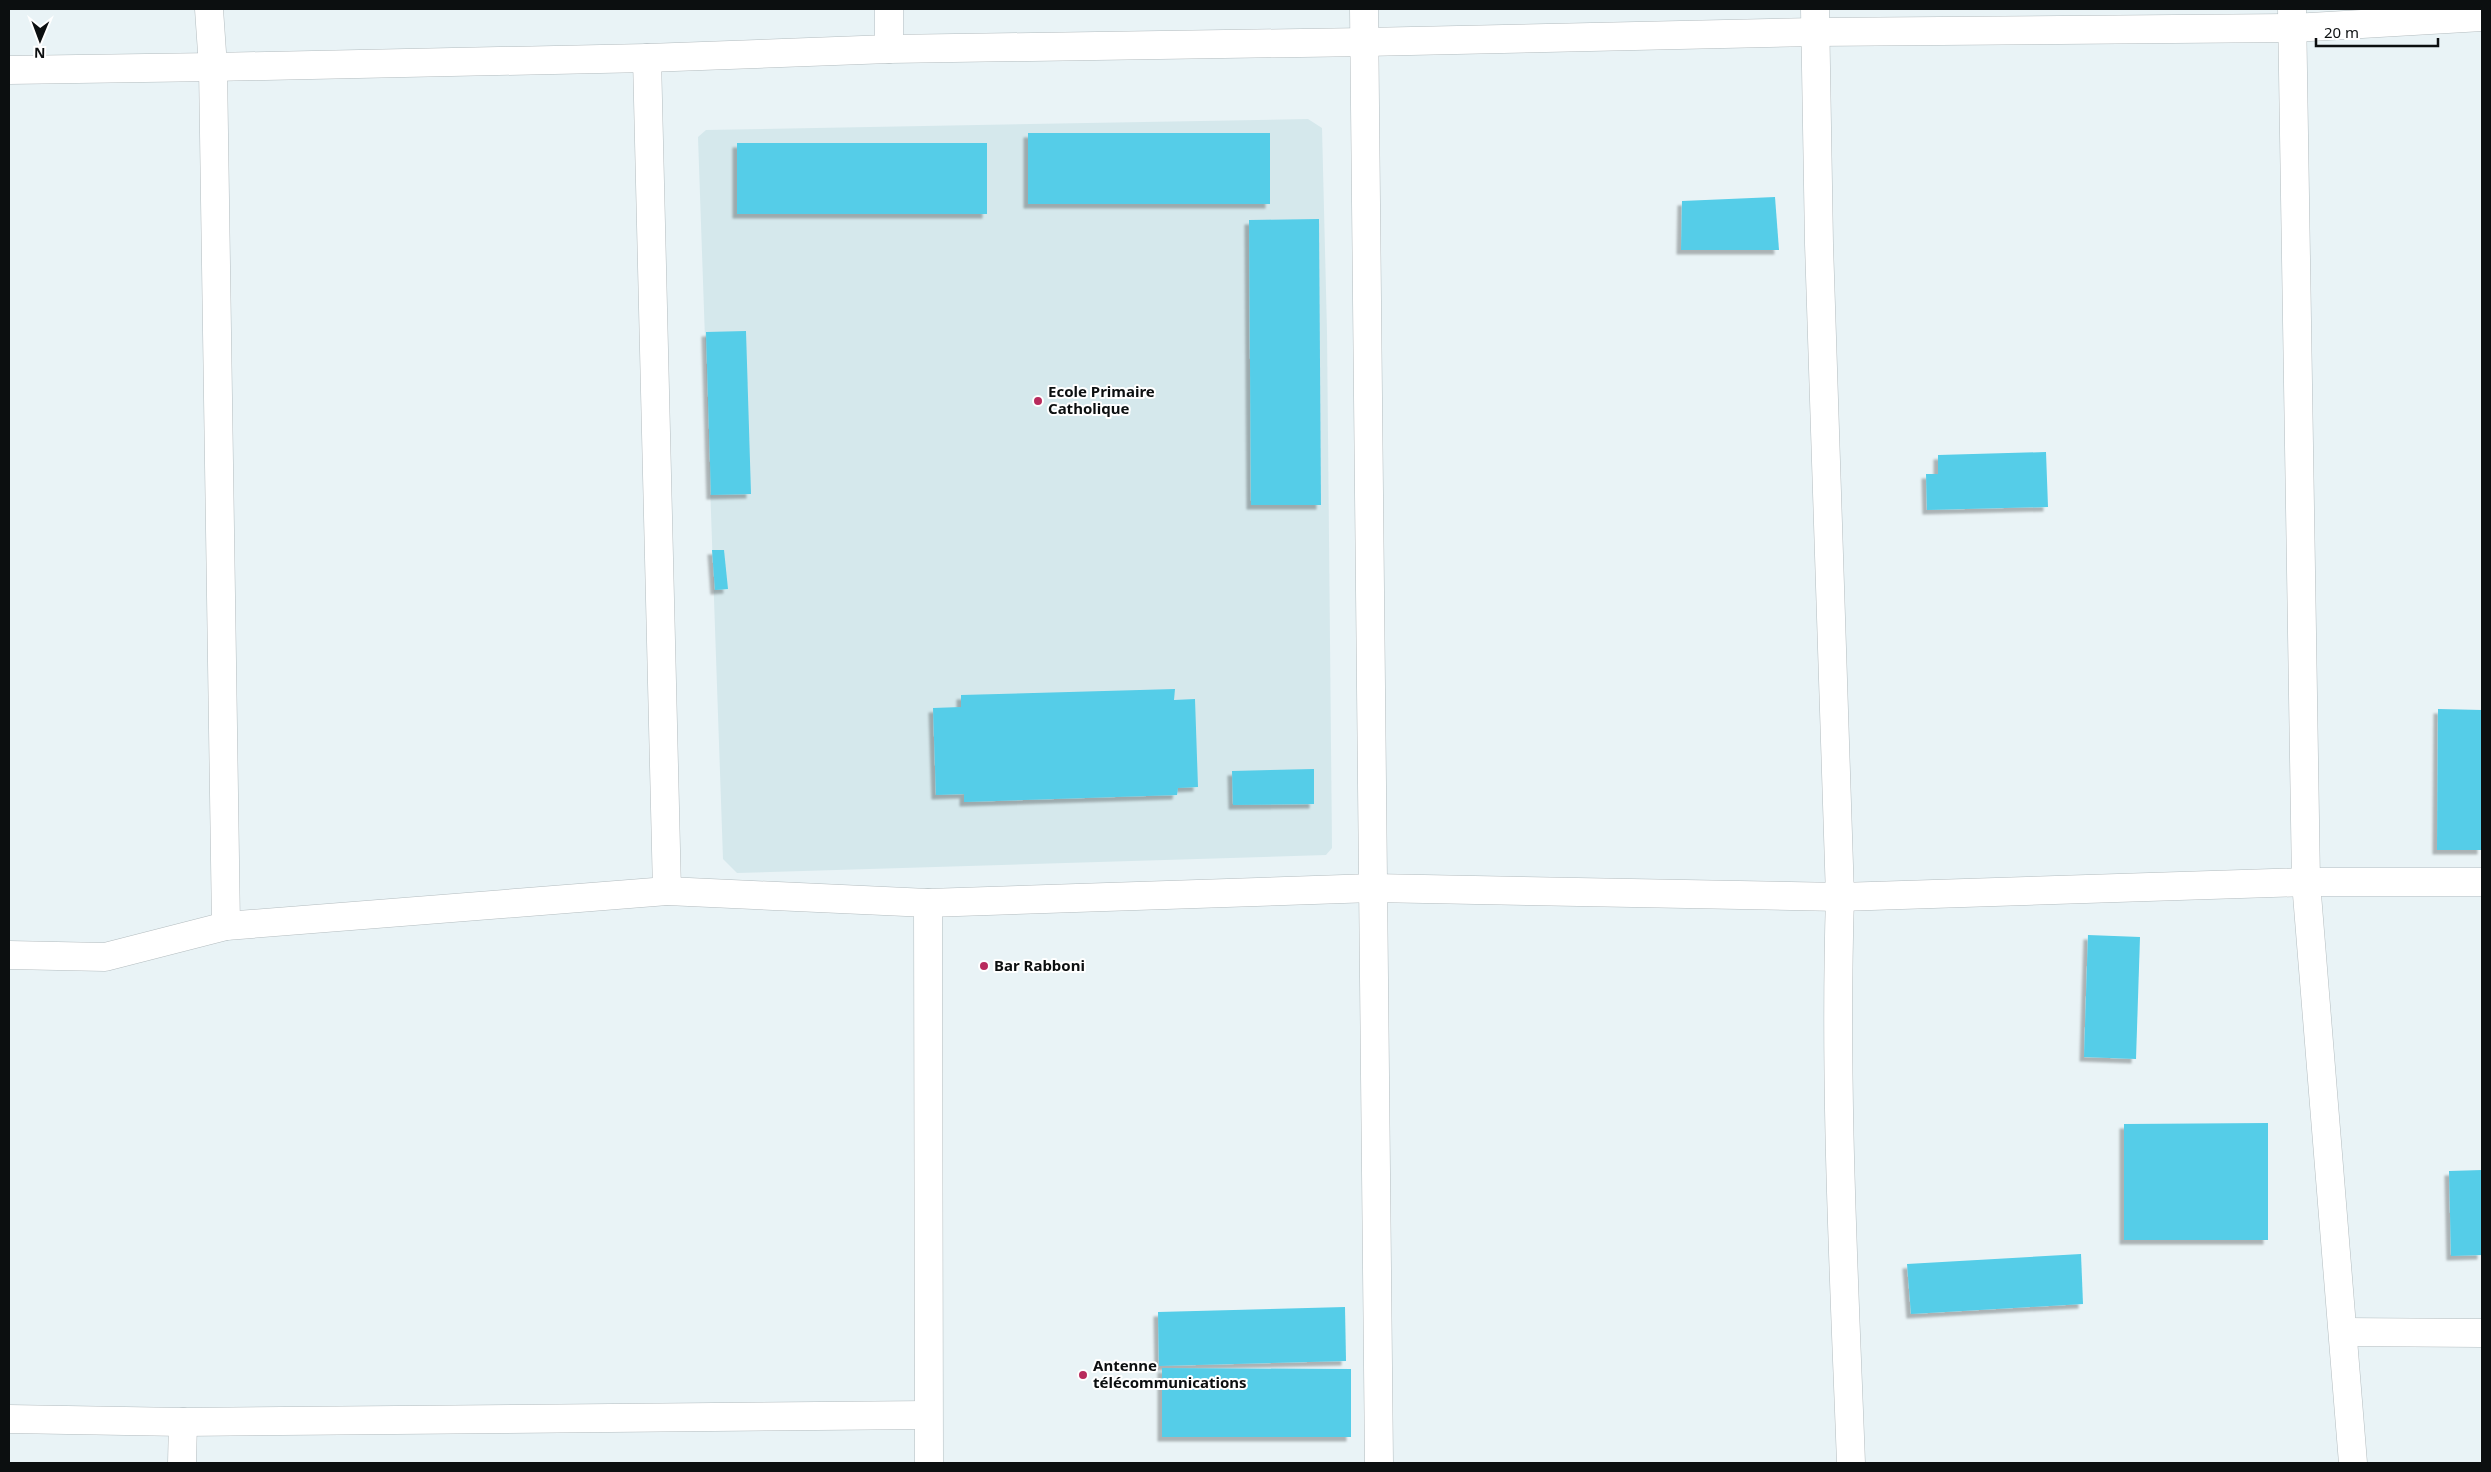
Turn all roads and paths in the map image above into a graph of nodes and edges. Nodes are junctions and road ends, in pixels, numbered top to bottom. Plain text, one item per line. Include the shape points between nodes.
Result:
1 (209, 9) edge
2 (888, 9) edge
3 (1364, 9) edge
4 (2482, 17) edge
5 (2292, 18) edge
6 (1815, 20) edge
7 (1365, 42) junction
8 (889, 49) junction
9 (647, 58) junction
10 (213, 68) junction
11 (9, 70) edge
12 (2306, 882) junction
13 (2482, 882) edge
14 (1373, 888) junction
15 (667, 891) junction
16 (1840, 897) junction
17 (928, 903) junction
18 (226, 926) junction
19 (9, 955) edge
20 (2343, 1332) junction
21 (2482, 1333) edge
22 (928, 1415) junction
23 (9, 1419) edge
24 (183, 1422) junction
25 (182, 1463) edge
26 (929, 1463) edge
27 (1379, 1463) edge
28 (1851, 1463) edge
29 (2352, 1463) edge

1 - 10 street
2 - 8 street
3 - 7 street
4 - 5 street
5 - 6 street
5 - 12 street
6 - 7 street
6 - 16 street
7 - 8 street
7 - 14 street
8 - 9 street
9 - 10 street
9 - 15 street
10 - 11 street
10 - 18 street
12 - 13 street
12 - 16 street
12 - 20 street
14 - 16 street
14 - 17 street
14 - 27 street
15 - 17 street
15 - 18 street
16 - 28 street via 1836,1005
17 - 22 street
18 - 19 street via 105,957
20 - 21 street
20 - 29 street
22 - 24 street
22 - 26 street
23 - 24 street
24 - 25 street

